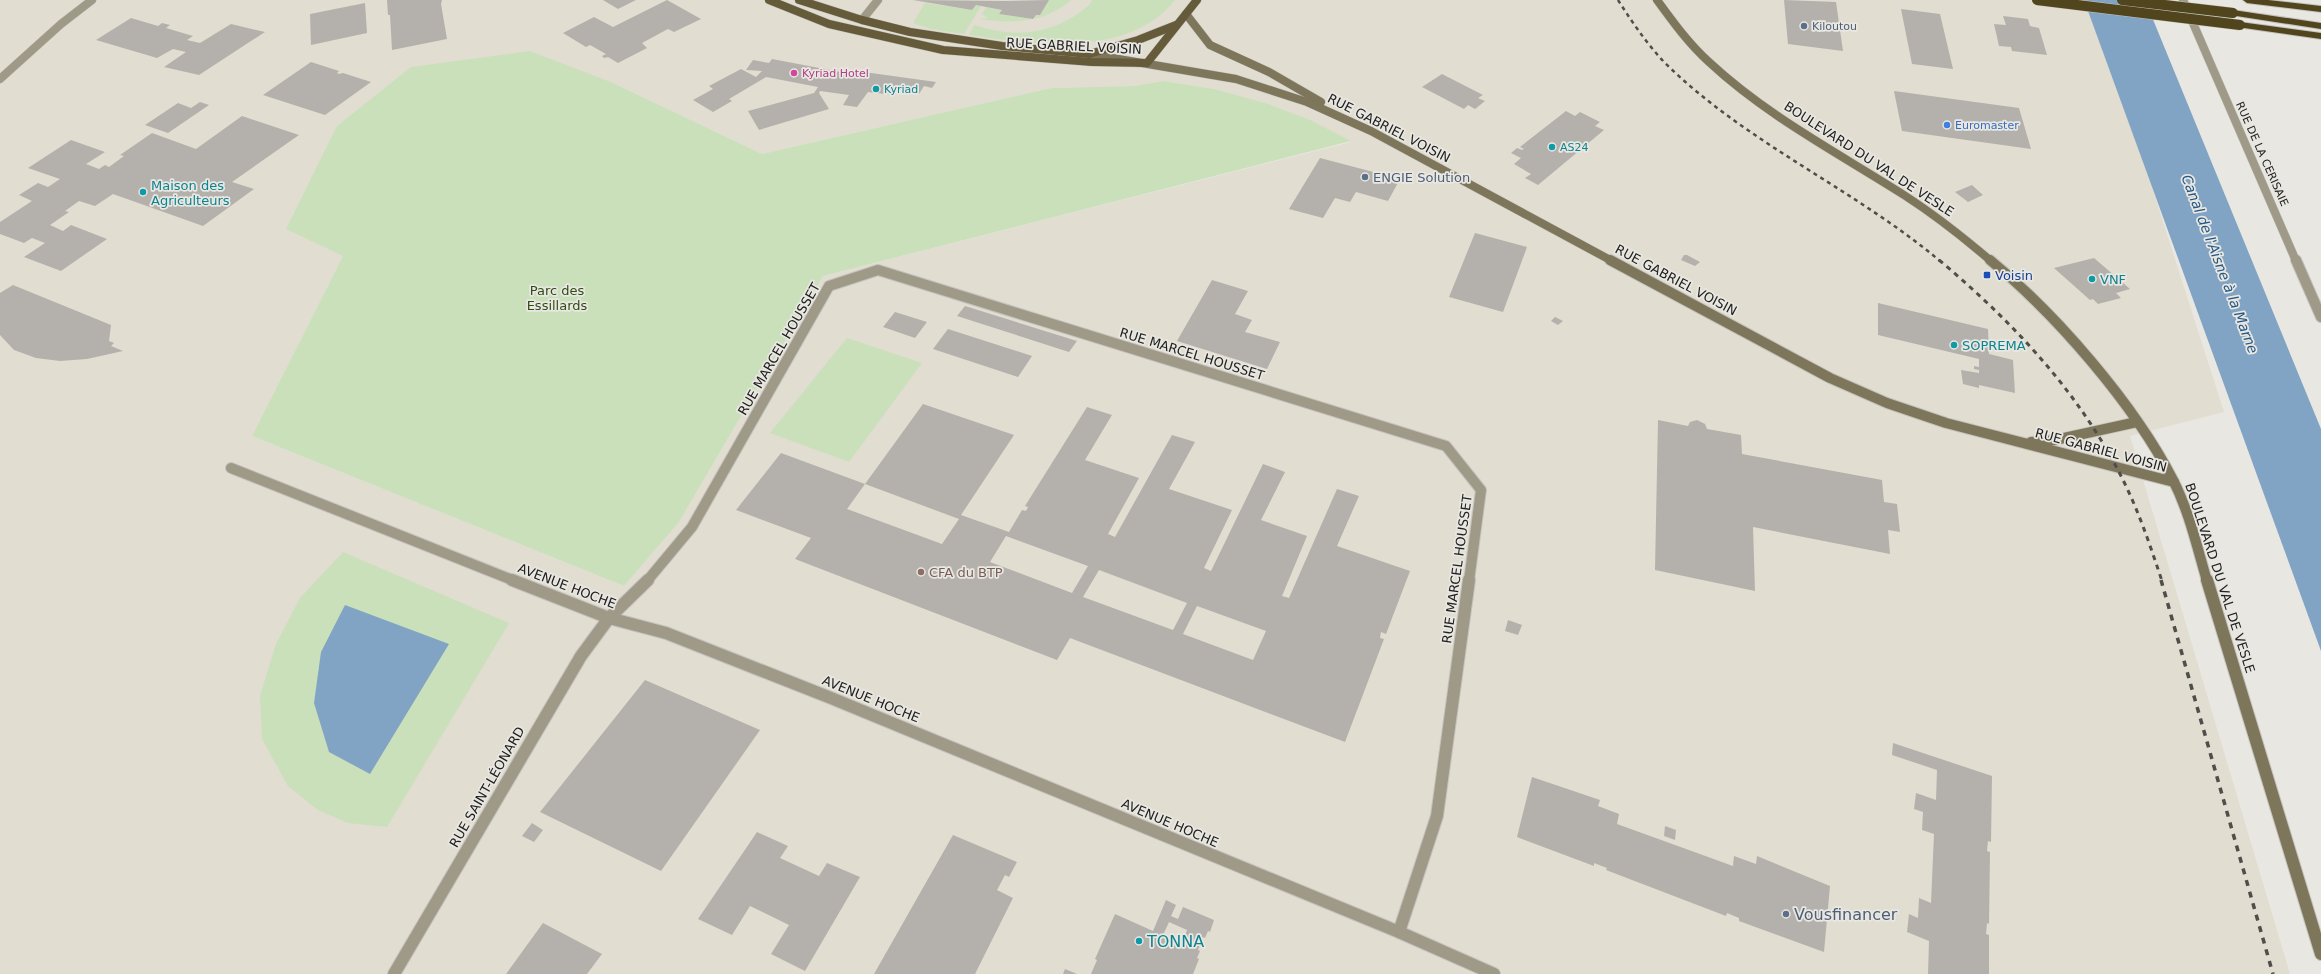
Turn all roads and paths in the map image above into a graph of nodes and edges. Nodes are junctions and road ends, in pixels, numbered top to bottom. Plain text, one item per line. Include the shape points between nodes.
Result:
1 (92, 0) edge
2 (769, 0) edge
3 (798, 0) edge
4 (878, 0) edge
5 (1198, 0) edge
6 (1657, 0) edge
7 (2037, 0) edge
8 (2122, 0) edge
9 (2183, 0) edge
10 (2247, 0) edge
11 (2321, 9) edge
12 (1186, 14) junction
13 (862, 20) junction
14 (1176, 25) junction
15 (2321, 26) edge
16 (2321, 36) edge
17 (1089, 54) junction
18 (1147, 62) junction
19 (0, 79) edge
20 (1371, 131) junction
21 (2321, 317) edge
22 (2137, 422) junction
23 (2021, 442) junction
24 (231, 468) dead end
25 (2174, 482) junction
26 (609, 618) junction
27 (1399, 932) junction
28 (2321, 954) edge
29 (394, 974) edge
30 (1494, 974) edge

1 - 19 street
2 - 18 main road, RUE GABRIEL VOISIN via 829,24 943,50 1092,62
3 - 13 main road
4 - 13 street
5 - 12 main road
6 - 22 street, BOULEVARD DU VAL DE VESLE via 1689,44 1758,104 1906,197 2003,270 2052,316 2078,345
7 - 16 highway, bridge
8 - 15 highway, bridge
9 - 21 street, RUE DE LA CERISAIE
10 - 11 highway
12 - 14 main road
12 - 20 street via 1202,38 1215,48 1269,72
13 - 17 main road via 961,41
14 - 17 main road via 1138,40
14 - 18 main road
17 - 18 street
18 - 20 street, RUE GABRIEL VOISIN via 1236,79 1270,89 1307,102
20 - 23 street, RUE GABRIEL VOISIN via 1830,378 1916,414
22 - 23 street, RUE GABRIEL VOISIN via 2055,440
22 - 25 street, BOULEVARD DU VAL DE VESLE
23 - 25 street, RUE GABRIEL VOISIN
24 - 26 street, AVENUE HOCHE
25 - 28 street, BOULEVARD DU VAL DE VESLE via 2214,599
26 - 27 street, AVENUE HOCHE via 666,633 824,695
26 - 27 street, RUE MARCEL HOUSSET via 646,582 692,527 830,286 878,270 1446,446 1481,490 1437,816
26 - 29 street, RUE SAINT-LÉONARD via 581,656
27 - 30 street, AVENUE HOCHE

